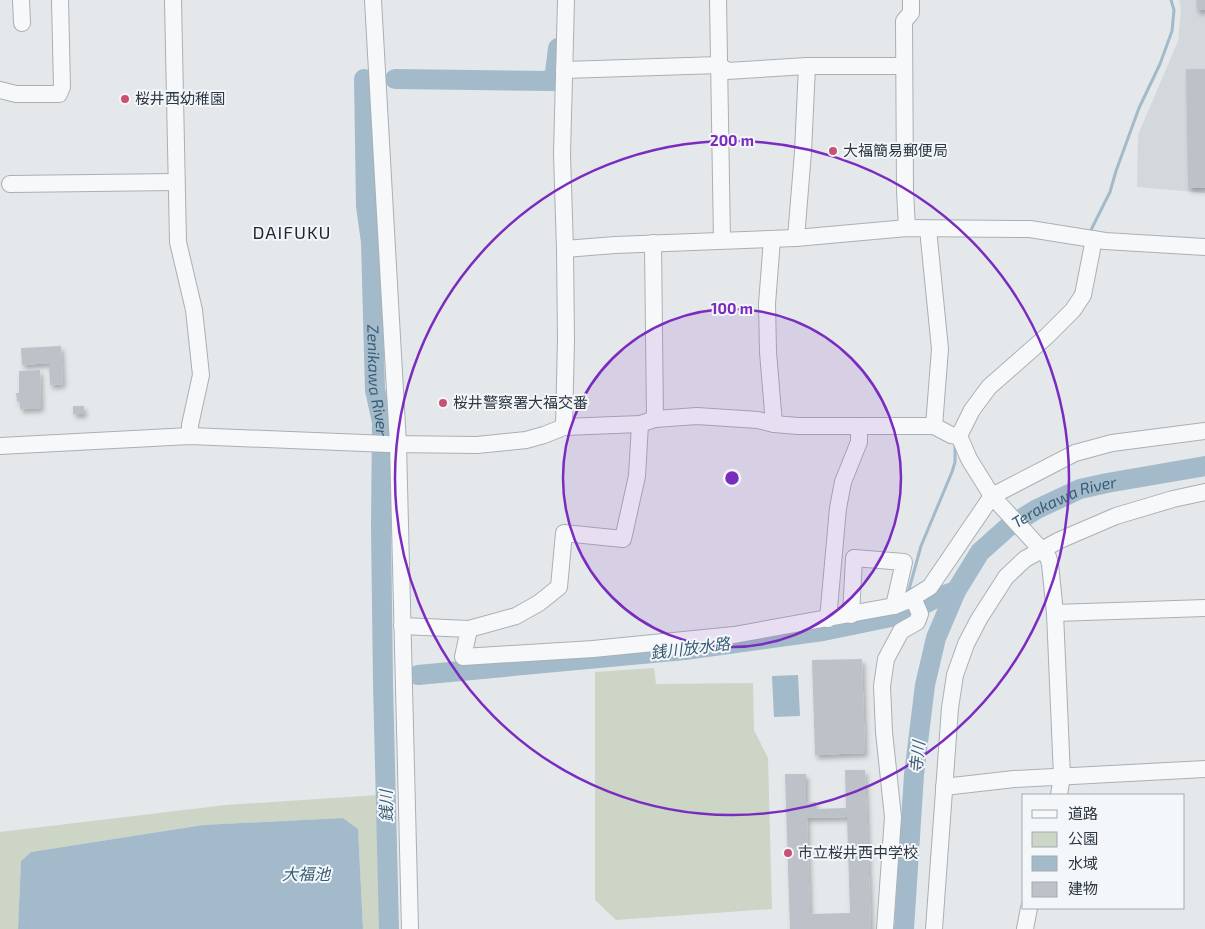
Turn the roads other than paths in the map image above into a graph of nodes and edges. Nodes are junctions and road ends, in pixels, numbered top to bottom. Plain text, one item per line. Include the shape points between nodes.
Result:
1 (21, 0) edge
2 (60, 0) edge
3 (173, 0) edge
4 (373, 0) edge
5 (566, 0) edge
6 (718, 0) edge
7 (911, 0) edge
8 (22, 23) dead end
9 (719, 65) junction
10 (807, 66) junction
11 (904, 66) junction
12 (564, 70) junction
13 (0, 90) edge
14 (176, 182) junction
15 (10, 184) dead end
16 (907, 228) junction
17 (928, 228) junction
18 (796, 238) junction
19 (1091, 238) junction
20 (772, 239) junction
21 (722, 240) junction
22 (653, 243) junction
23 (1205, 247) edge
24 (566, 249) junction
25 (647, 422) junction
26 (774, 424) junction
27 (859, 426) junction
28 (934, 426) junction
29 (564, 427) junction
30 (1205, 431) edge
31 (955, 435) junction
32 (190, 436) junction
33 (388, 444) junction
34 (0, 446) edge
35 (1205, 492) edge
36 (994, 499) junction
37 (1038, 546) junction
38 (905, 602) junction
39 (1205, 608) edge
40 (1055, 613) junction
41 (851, 614) junction
42 (828, 619) junction
43 (402, 626) junction
44 (469, 629) junction
45 (1205, 768) edge
46 (1062, 776) junction
47 (944, 787) junction
48 (1059, 794) edge
49 (1028, 909) edge
50 (410, 929) edge
51 (885, 929) edge
52 (934, 929) edge
53 (1025, 929) edge

1 - 8 street
2 - 13 street via 62,87 59,94 16,94
3 - 14 street
4 - 33 street
5 - 12 street
6 - 9 street
7 - 11 street via 911,12 904,21
9 - 10 street via 727,71
9 - 12 street
9 - 21 street
10 - 11 street
10 - 18 street
11 - 16 street
12 - 24 street via 562,154
14 - 15 street
14 - 32 street via 178,242 194,310 201,375
16 - 17 street
16 - 18 street
17 - 19 street via 1030,229
17 - 28 street via 940,349
18 - 20 street
19 - 23 street
19 - 31 street via 1083,295 1073,310 989,387
20 - 21 street
20 - 26 street via 767,304
21 - 22 street
22 - 24 street
22 - 25 street
24 - 29 street
25 - 26 street via 697,416
25 - 29 street
25 - 44 street via 622,539 564,533 559,587 540,603 516,616
26 - 27 street
27 - 28 street
27 - 42 street via 859,442 843,482 838,508
28 - 31 street
29 - 33 street via 518,441 477,445
30 - 36 street via 1112,443 1075,453
31 - 36 street
32 - 33 street
32 - 34 street
33 - 43 street
35 - 37 street via 1116,516
36 - 37 street
36 - 38 street via 930,587
37 - 40 street via 1050,564
37 - 47 street via 1006,577 966,644 955,674
38 - 41 street
38 - 41 street via 904,562 854,558
38 - 51 street via 920,614 917,622 901,631 886,659 882,686 893,817
39 - 40 street
40 - 46 street
41 - 42 street
42 - 44 street via 734,635 649,644 464,657
43 - 44 street
43 - 50 street
45 - 46 street
46 - 47 street
46 - 48 street
47 - 52 street
49 - 53 street

